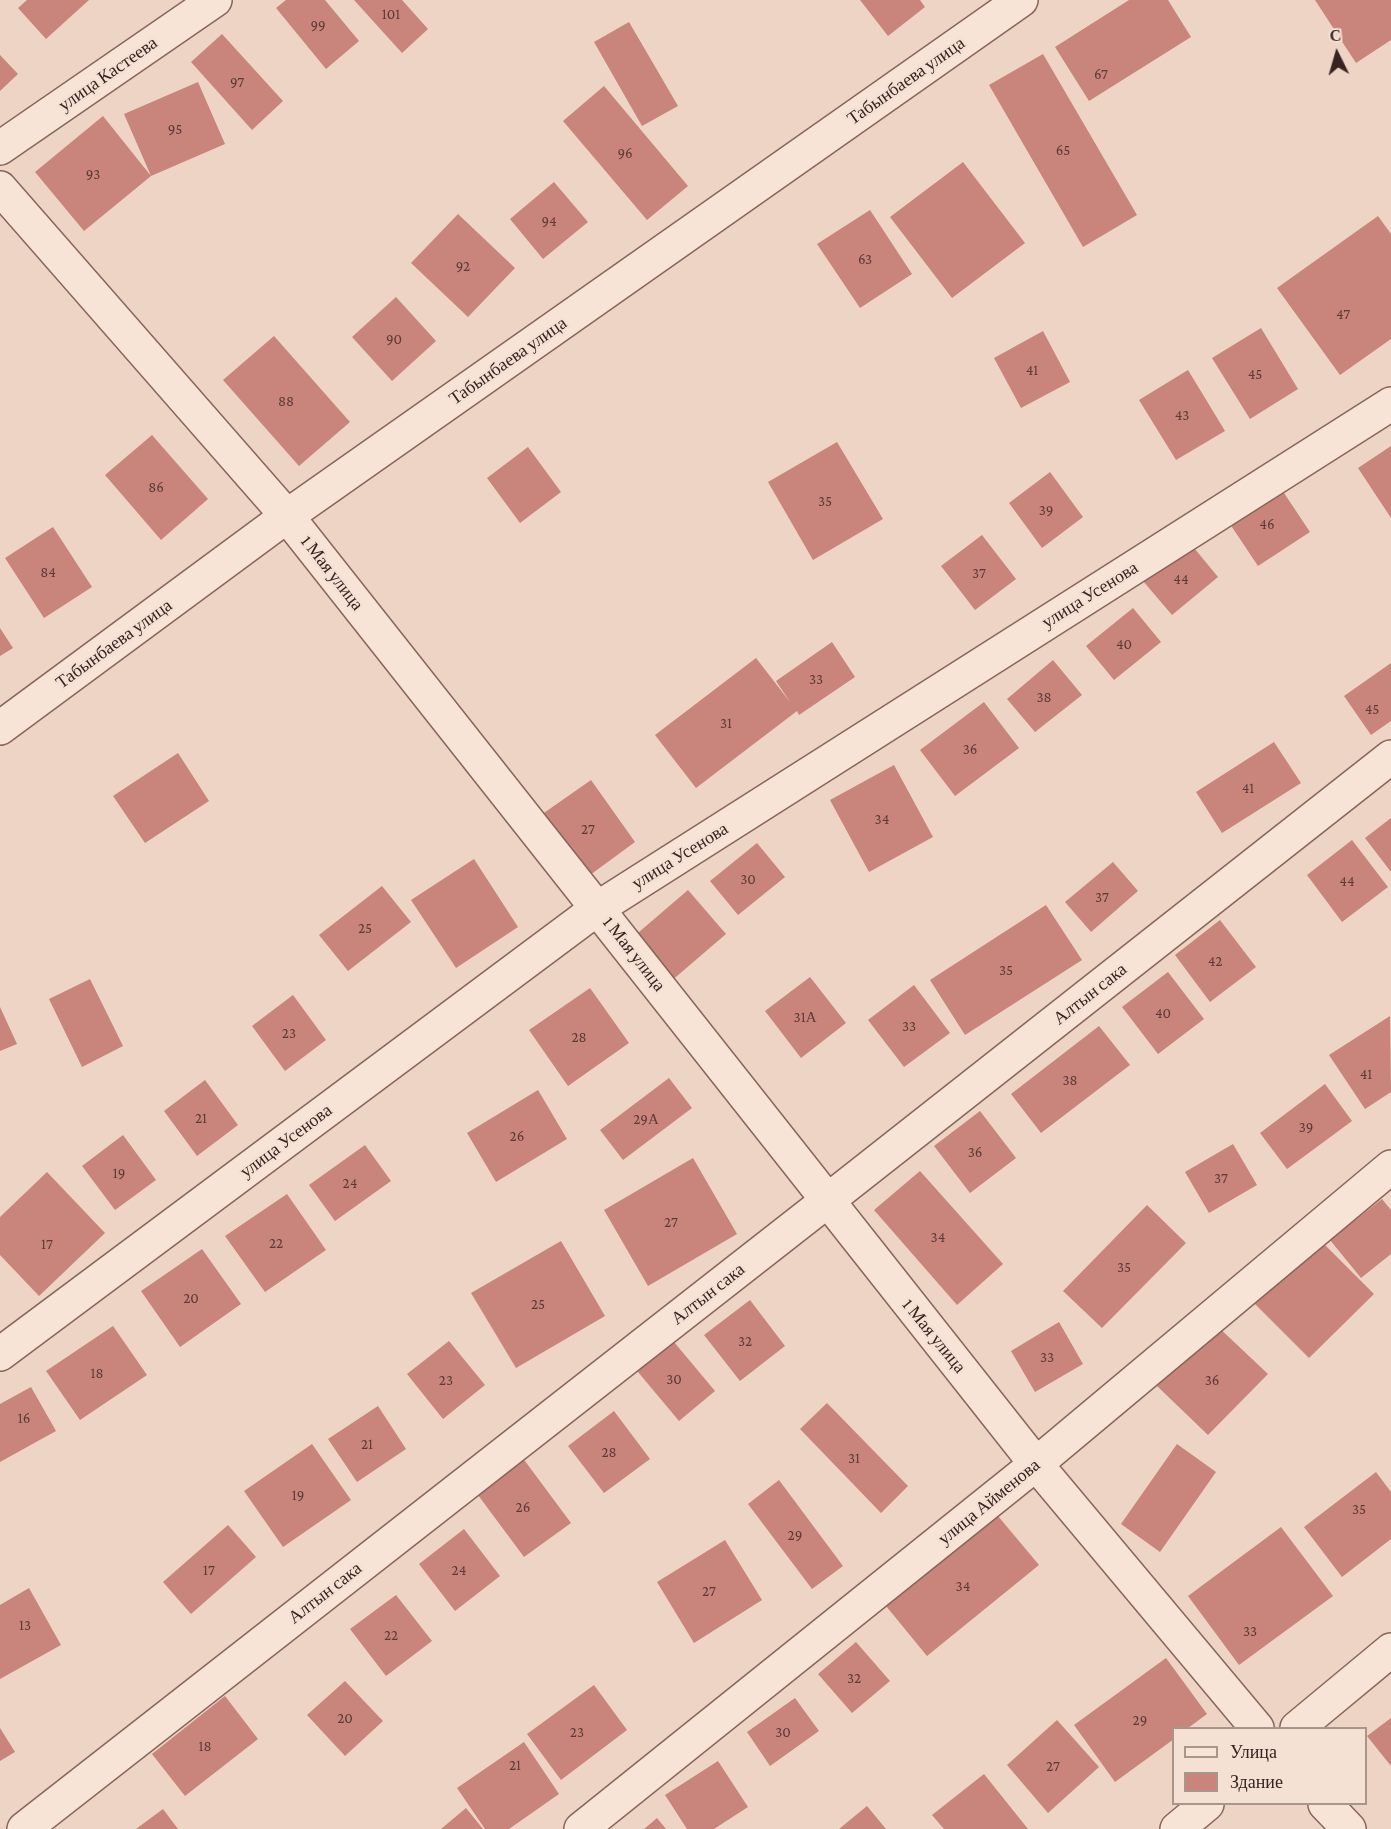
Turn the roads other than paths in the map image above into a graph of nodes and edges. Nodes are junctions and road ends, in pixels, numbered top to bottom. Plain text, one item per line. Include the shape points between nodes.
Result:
1 (215, 0) edge
2 (1021, 0) edge
3 (0, 148) edge
4 (0, 188) edge
5 (1391, 404) edge
6 (287, 516) junction
7 (0, 728) edge
8 (1391, 757) edge
9 (598, 908) junction
10 (1391, 1167) edge
11 (827, 1201) junction
12 (0, 1354) edge
13 (1036, 1464) junction
14 (1391, 1650) edge
15 (1256, 1727) edge
16 (1298, 1727) edge
17 (1205, 1805) edge
18 (1327, 1805) edge
19 (24, 1829) edge
20 (581, 1829) edge
21 (1177, 1829) edge
22 (1349, 1829) edge

1 - 3 street, улица Кастеева
2 - 6 street, Табынбаева улица
4 - 6 street, 1 Мая улица
5 - 9 street, улица Усенова
6 - 7 street, Табынбаева улица
6 - 9 street, 1 Мая улица
8 - 11 street, Алтын сака
9 - 11 street, 1 Мая улица
9 - 12 street, улица Усенова
10 - 13 street, улица Айменова
11 - 13 street, 1 Мая улица
11 - 19 street, Алтын сака
13 - 15 street, 1 Мая улица
13 - 20 street, улица Айменова
14 - 16 street
17 - 21 street
18 - 22 street

